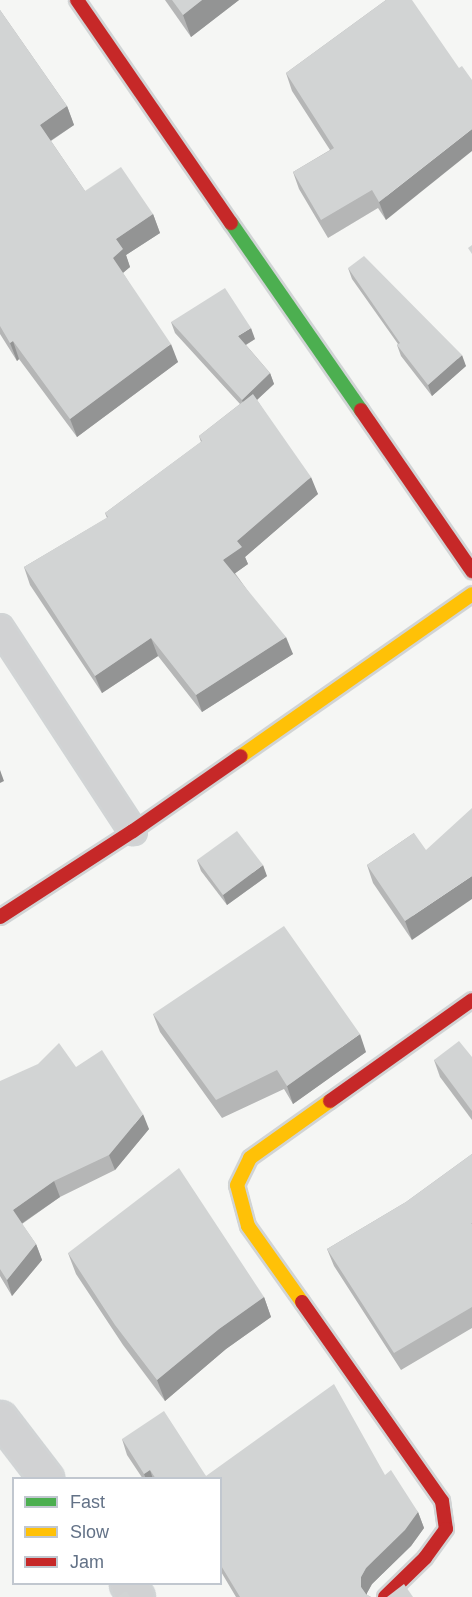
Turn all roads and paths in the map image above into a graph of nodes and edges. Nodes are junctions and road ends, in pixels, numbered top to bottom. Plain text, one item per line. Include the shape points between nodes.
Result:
1 (77, 0) edge
2 (472, 571) edge
3 (472, 594) edge
4 (0, 628) edge
5 (133, 831) junction
6 (0, 916) edge
7 (472, 1000) edge
8 (0, 1418) edge
9 (44, 1477) edge
10 (128, 1585) edge
11 (137, 1597) edge
12 (385, 1597) edge

1 - 2 street
3 - 5 street
4 - 5 lane
5 - 6 street
7 - 12 street via 250,1158 237,1185 248,1226 442,1501 446,1529 425,1558
8 - 9 street
10 - 11 street

